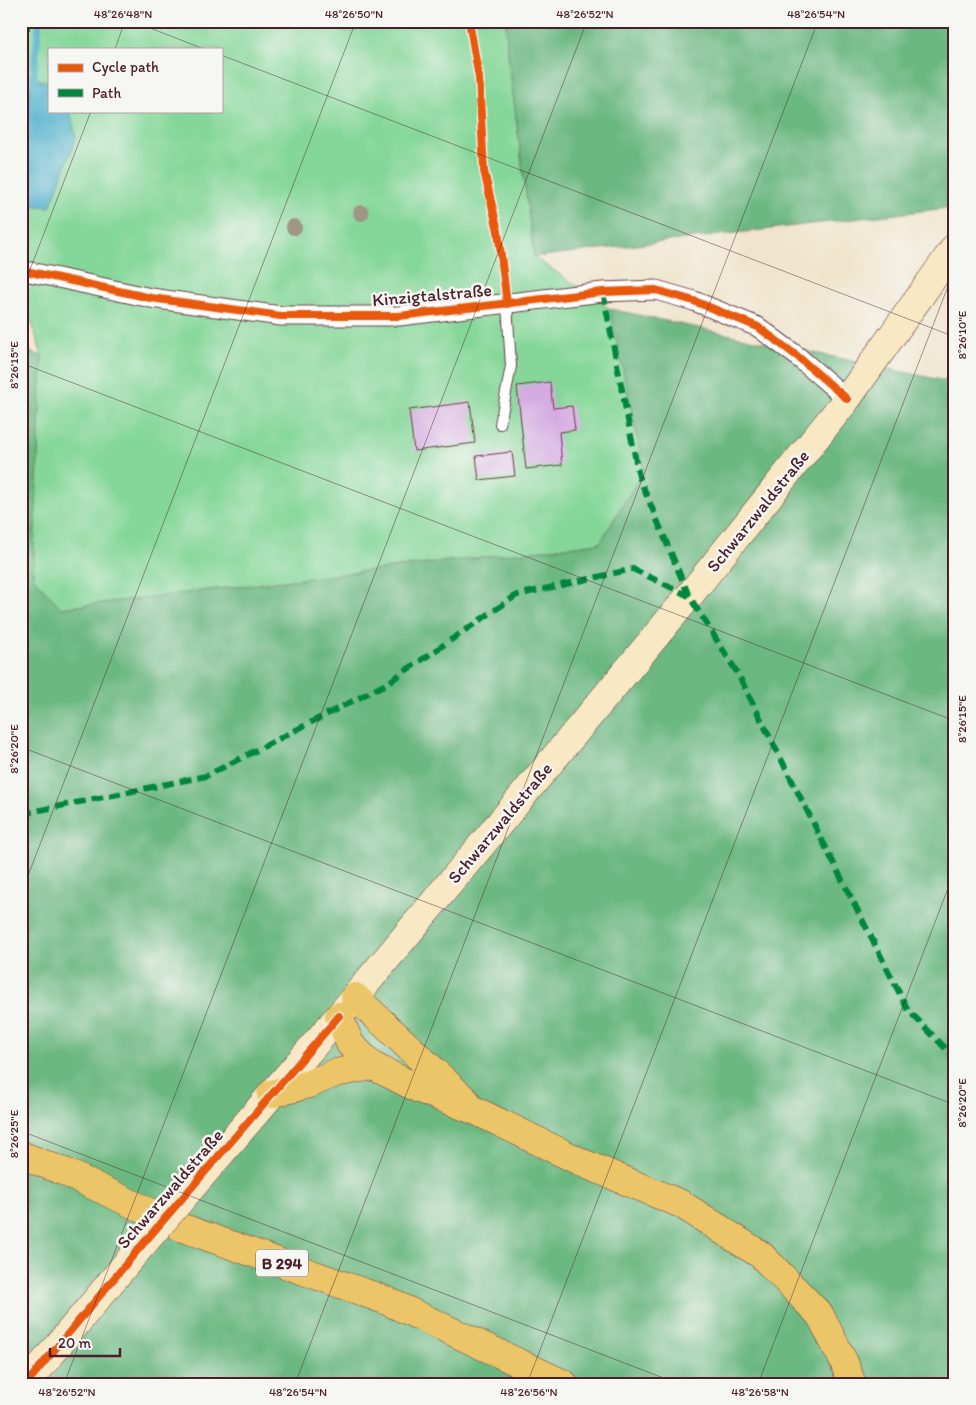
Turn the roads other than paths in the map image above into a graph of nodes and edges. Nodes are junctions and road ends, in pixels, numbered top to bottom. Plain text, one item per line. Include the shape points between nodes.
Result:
1 (955, 247) edge
2 (21, 270) edge
3 (507, 304) junction
4 (847, 399) junction
5 (500, 424) dead end
6 (347, 1006) junction
7 (373, 1066) junction
8 (271, 1094) junction
9 (476, 1111) junction
10 (21, 1155) edge
11 (845, 1376) edge
12 (26, 1384) edge
13 (564, 1384) edge

1 - 4 main road, Schwarzwaldstraße
2 - 3 street, Kinzigtalstraße via 151,298 281,316 400,316
3 - 4 street, Kinzigtalstraße via 603,292 656,290 694,301 758,327
3 - 5 lane via 511,366
4 - 6 main road, Schwarzwaldstraße via 639,657
6 - 7 main road via 350,1044
6 - 8 main road, Schwarzwaldstraße
6 - 9 main road
7 - 8 main road via 335,1073
7 - 9 main road via 419,1089
8 - 12 main road, Schwarzwaldstraße, bridge
9 - 11 main road via 584,1164 681,1204 761,1255 820,1315
10 - 13 main road, B 294 via 65,1172 183,1228 385,1300

